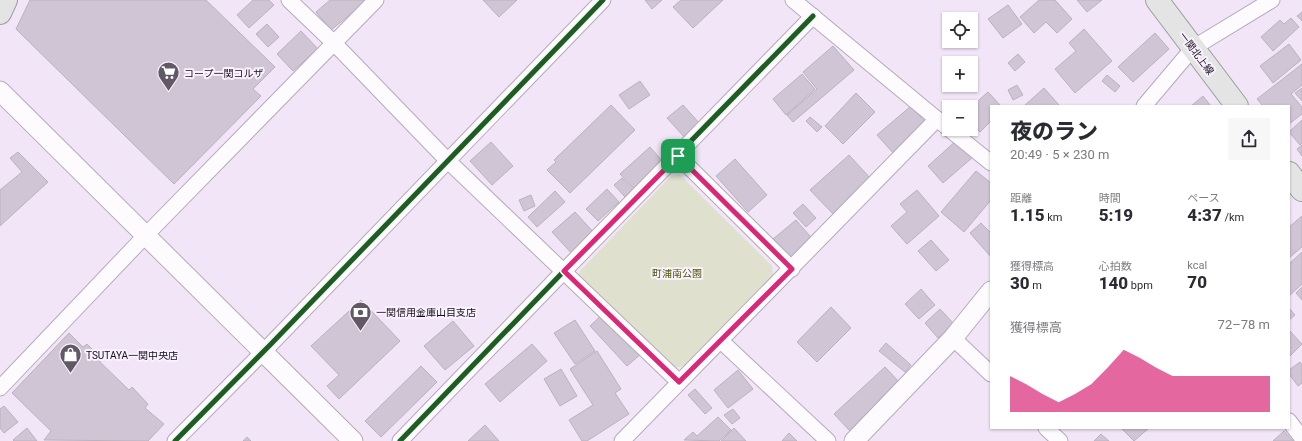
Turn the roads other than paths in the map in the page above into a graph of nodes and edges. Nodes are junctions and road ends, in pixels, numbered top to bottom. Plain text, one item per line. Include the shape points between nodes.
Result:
1 (6, 0) edge
2 (289, 0) edge
3 (376, 0) edge
4 (603, 0) edge
5 (793, 0) edge
6 (1157, 0) edge
7 (1272, 0) edge
8 (0, 13) edge
9 (813, 16) junction
10 (334, 43) junction
11 (1193, 48) junction
12 (0, 91) edge
13 (1145, 105) edge
14 (1236, 105) edge
15 (937, 119) junction
16 (942, 123) edge
17 (958, 136) edge
18 (678, 156) junction
19 (448, 160) junction
20 (990, 162) edge
21 (1290, 175) edge
22 (1302, 190) edge
23 (145, 236) junction
24 (792, 269) junction
25 (564, 271) junction
26 (990, 292) edge
27 (953, 338) junction
28 (722, 341) junction
29 (262, 353) junction
30 (990, 373) edge
31 (679, 382) junction
32 (0, 388) edge
33 (1290, 422) edge
34 (1047, 429) edge
35 (1302, 438) edge
36 (175, 441) edge
37 (353, 441) edge
38 (400, 441) edge
39 (622, 441) edge
40 (828, 441) edge
41 (854, 441) edge
42 (1060, 441) edge

1 - 8 main road
2 - 10 street
3 - 10 street
4 - 19 street
5 - 9 street
6 - 11 main road, 一関北上線
7 - 11 street
9 - 15 street
9 - 18 street
10 - 19 street
10 - 23 street
11 - 13 street
11 - 14 main road, 一関北上線
12 - 23 street
15 - 16 street
15 - 24 street
17 - 20 street
18 - 24 street
18 - 25 street
19 - 25 street
19 - 29 street
21 - 22 main road
23 - 29 street
23 - 32 street
24 - 28 street
25 - 31 street
25 - 38 street
26 - 27 street
27 - 30 street
27 - 41 street
28 - 31 street
28 - 40 street
29 - 36 street
29 - 37 street
31 - 39 street
33 - 35 street
34 - 42 street

